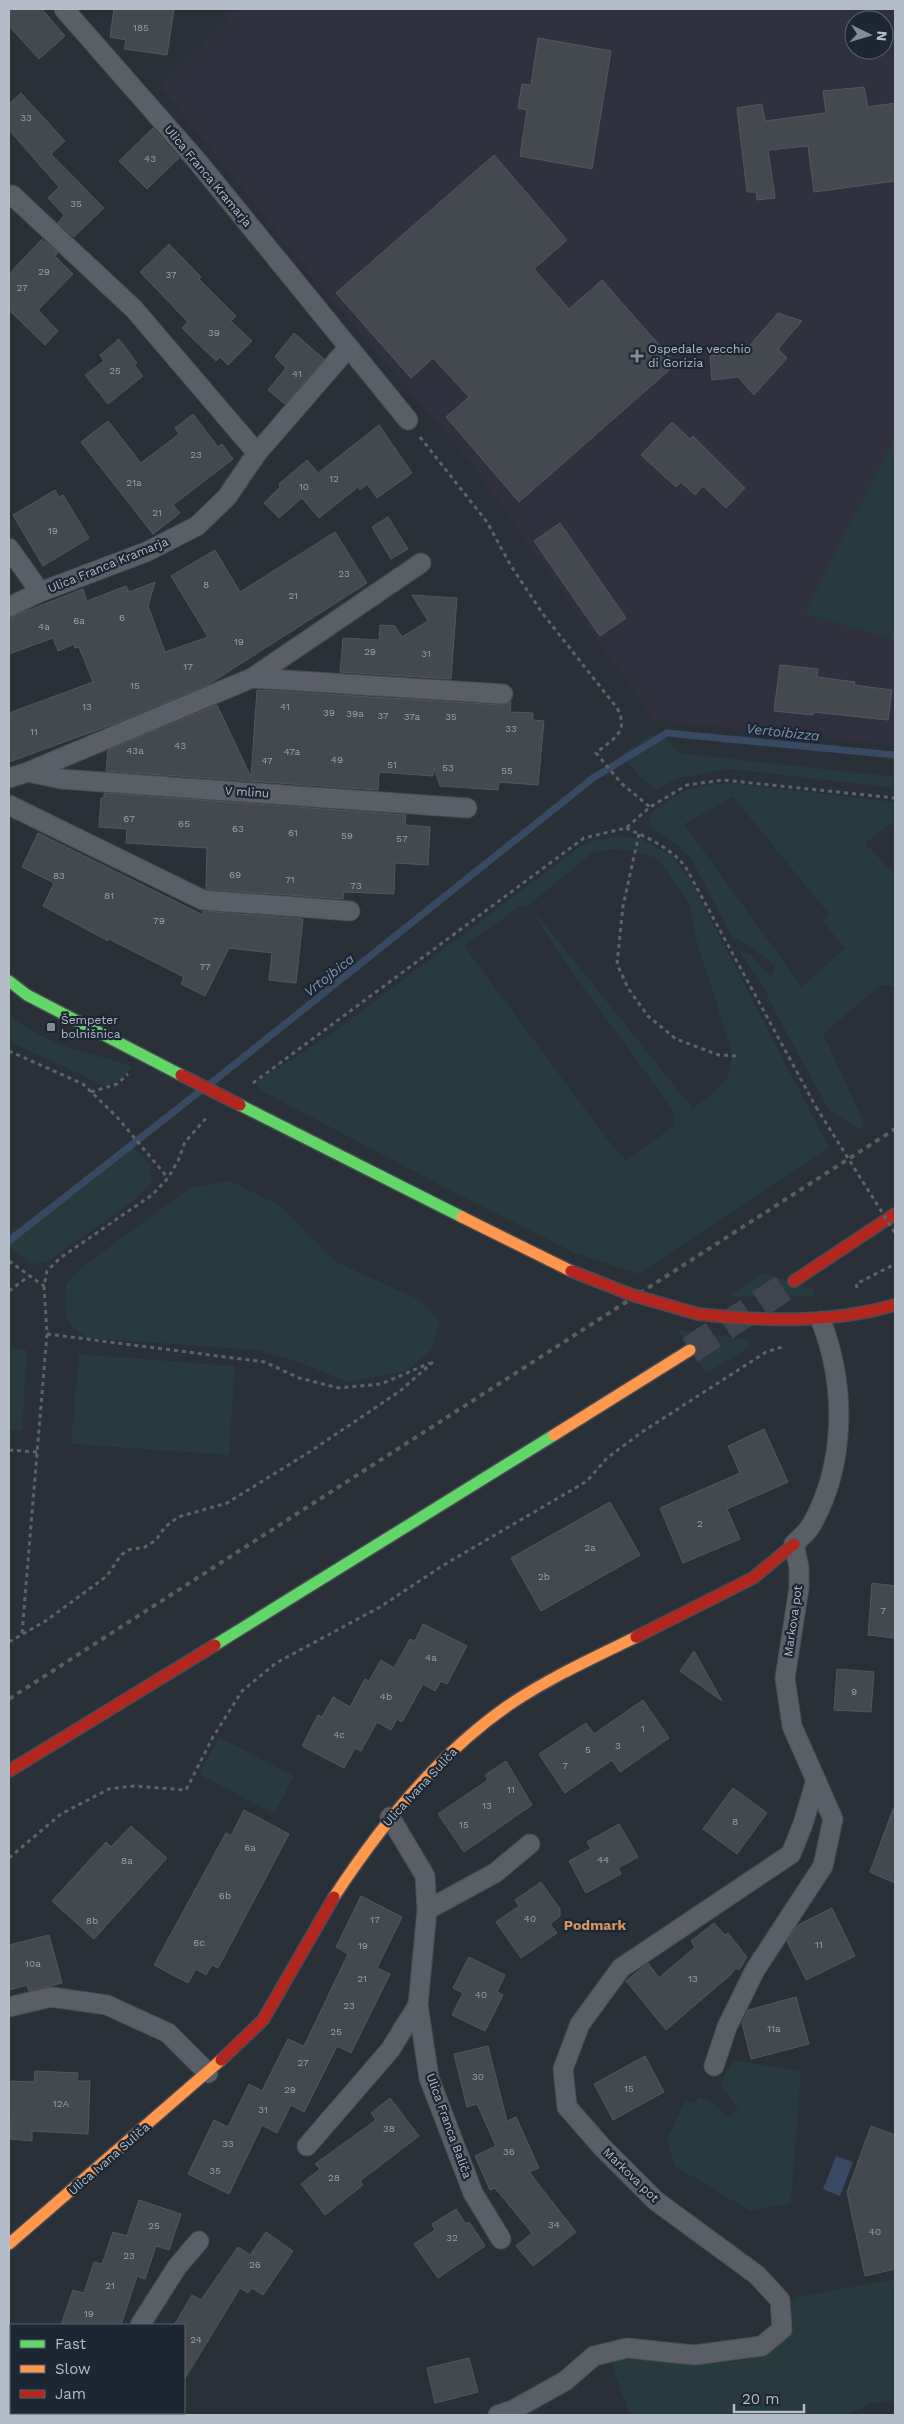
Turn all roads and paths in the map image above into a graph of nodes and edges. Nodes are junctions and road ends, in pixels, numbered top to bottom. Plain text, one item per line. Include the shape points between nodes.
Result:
1 (64, 9) edge
2 (12, 195) dead end
3 (348, 348) junction
4 (408, 420) joint
5 (257, 453) junction
6 (9, 548) edge
7 (421, 563) dead end
8 (40, 592) junction
9 (9, 607) edge
10 (252, 678) junction
11 (503, 694) dead end
12 (28, 772) junction
13 (9, 778) edge
14 (895, 798) edge
15 (9, 805) edge
16 (650, 807) junction
17 (467, 808) dead end
18 (626, 828) junction
19 (639, 834) junction
20 (350, 911) dead end
21 (9, 981) edge
22 (9, 992) edge
23 (27, 995) junction
24 (9, 1051) edge
25 (737, 1056) dead end
26 (131, 1070) dead end
27 (249, 1086) dead end
28 (91, 1092) junction
29 (210, 1115) dead end
30 (168, 1178) junction
31 (895, 1214) edge
32 (895, 1232) edge
33 (9, 1262) edge
34 (895, 1264) edge
35 (29, 1276) junction
36 (794, 1282) tunnel mouth
37 (856, 1284) dead end
38 (44, 1286) junction
39 (9, 1291) edge
40 (895, 1305) edge
41 (821, 1321) junction
42 (47, 1334) junction
43 (785, 1346) dead end
44 (690, 1350) tunnel mouth
45 (9, 1450) edge
46 (37, 1452) junction
47 (794, 1544) junction
48 (22, 1633) junction
49 (9, 1642) edge
50 (9, 1771) edge
51 (816, 1780) junction
52 (390, 1817) junction
53 (530, 1844) dead end
54 (9, 1858) edge
55 (427, 1910) junction
56 (418, 2005) junction
57 (9, 2006) edge
58 (714, 2066) dead end
59 (208, 2073) junction
60 (306, 2146) dead end
61 (501, 2239) dead end
62 (199, 2241) dead end
63 (9, 2244) edge
64 (141, 2324) edge
65 (498, 2415) edge

1 - 3 street, Ulica Franca Kramarja via 198,162
2 - 5 street via 134,308
3 - 4 street, Ulica Franca Kramarja
3 - 5 street, Ulica Franca Kramarja
4 - 16 path via 487,522 543,614 618,708 622,720 620,731 596,753 622,784
5 - 8 street, Ulica Franca Kramarja via 227,497 197,526 146,552
6 - 8 street, Ulica Franca Kramarja
7 - 10 street, V mlinu
8 - 9 street, Ulica Franca Kramarja
10 - 11 street, V mlinu
10 - 12 street, V mlinu
12 - 13 street, V mlinu
12 - 17 street, V mlinu via 60,779
14 - 16 path via 723,780 687,785
15 - 20 street via 203,900
16 - 18 path
18 - 19 path
18 - 27 path via 584,838
19 - 25 path via 623,906 617,964 628,988 648,1016 676,1039 719,1055
19 - 32 path, bridge via 675,854 685,866 816,1107
21 - 23 street
22 - 23 street
23 - 41 street, bridge via 570,1271 632,1295 698,1314
24 - 28 path via 83,1084
26 - 28 path via 117,1084
28 - 30 path via 117,1117
29 - 30 path via 185,1142
30 - 38 path via 152,1196 60,1258 47,1271
31 - 36 street
33 - 35 path
34 - 37 path
35 - 38 path
35 - 39 path
38 - 42 path
40 - 41 street via 862,1315
41 - 47 street via 834,1362 839,1400 837,1450 826,1490 811,1525
42 - 46 path
42 - 48 path via 266,1362 299,1378 339,1388 381,1384 433,1362 400,1391 228,1503 178,1518 150,1544 128,1550 107,1576 47,1620
43 - 54 path via 766,1352 642,1432 607,1458 587,1481 380,1606 276,1663 242,1690 186,1790 134,1786 109,1789 61,1814
44 - 50 street via 318,1584
45 - 46 path
46 - 48 path
47 - 51 street, Markova pot via 799,1588 786,1678 792,1726
47 - 52 street, Ulica Ivana Suliča via 753,1578 549,1680 508,1706 446,1756
48 - 49 path
51 - 58 street, Markova pot via 833,1819 823,1866 755,1970 727,2027
51 - 65 street, Markova pot via 791,1854 621,1968 580,2024 563,2069 567,2107 656,2201 757,2275 780,2300 782,2329 762,2346 694,2355 627,2348 594,2356 564,2381
52 - 55 street, Ulica Franca Baliča via 425,1876
52 - 59 street, Ulica Ivana Suliča via 326,1909 263,2020
53 - 55 street via 495,1873
55 - 56 street, Ulica Franca Baliča
56 - 60 street, Ulica Franca Baliča via 390,2050
56 - 61 street, Ulica Franca Baliča via 429,2078 473,2193
57 - 59 street via 51,1997 106,2005 168,2033
59 - 63 street, Ulica Ivana Suliča
62 - 64 street via 177,2267

